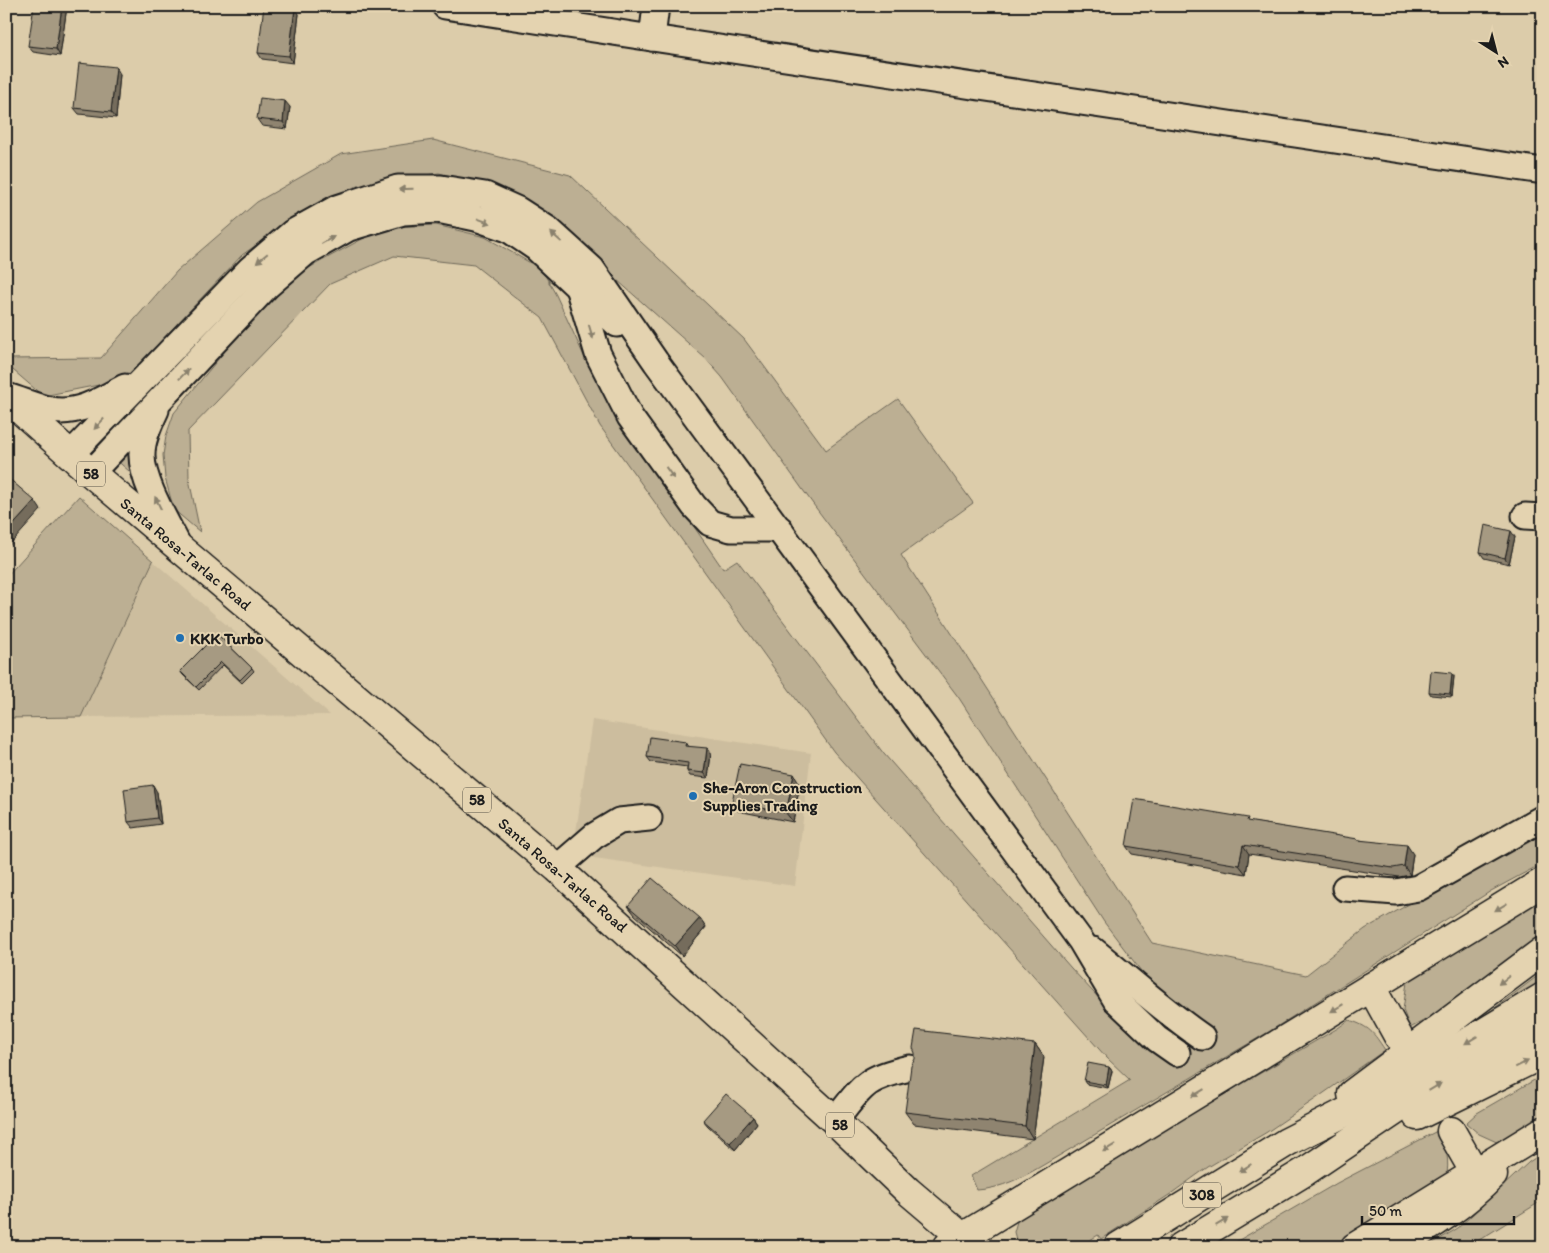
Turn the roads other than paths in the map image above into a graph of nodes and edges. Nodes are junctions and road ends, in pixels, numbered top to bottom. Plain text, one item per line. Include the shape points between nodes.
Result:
1 (446, 6) edge
2 (656, 6) edge
3 (652, 38) junction
4 (1543, 171) edge
5 (578, 286) junction
6 (656, 362) junction
7 (145, 376) junction
8 (164, 394) junction
9 (6, 396) edge
10 (70, 455) junction
11 (90, 473) junction
12 (780, 529) junction
13 (179, 547) junction
14 (649, 818) dead end
15 (1543, 818) edge
16 (557, 868) junction
17 (1543, 882) edge
18 (1345, 888) dead end
19 (1081, 941) junction
20 (1543, 951) edge
21 (1371, 987) junction
22 (1543, 997) edge
23 (1543, 1022) edge
24 (1398, 1036) dead end
25 (1202, 1037) dead end
26 (1177, 1053) dead end
27 (1543, 1054) edge
28 (910, 1068) edge
29 (835, 1121) junction
30 (1451, 1131) dead end
31 (1533, 1137) edge
32 (1287, 1142) junction
33 (1306, 1171) junction
34 (1475, 1173) junction
35 (961, 1243) edge
36 (1118, 1247) edge
37 (1180, 1247) edge
38 (1355, 1247) edge
39 (1396, 1247) edge

1 - 3 street
2 - 3 street
3 - 4 street
5 - 6 street
8 -> 5 street via 267,286 305,253 349,228 403,212 438,210 508,229 536,248
5 -> 12 street via 598,354 630,417 694,506 710,523 731,529
6 -> 7 street via 592,269 541,225 485,195 441,188 398,188 337,208 292,233 250,269
6 - 12 street
7 - 9 street via 94,404 72,409 52,410
7 -> 10 street
8 - 11 street
13 -> 8 street via 146,479 142,454 148,427
9 - 10 highway, Santa Rosa-Tarlac Road / 58
10 - 11 highway, Santa Rosa-Tarlac Road / 58
11 - 13 highway, Santa Rosa-Tarlac Road / 58
12 - 19 street
13 - 16 highway, Santa Rosa-Tarlac Road / 58
14 - 16 street via 619,821 594,836
15 - 18 street via 1418,888 1396,892
16 - 29 highway, Santa Rosa-Tarlac Road / 58
17 -> 21 highway
19 - 25 street
19 - 26 street via 1116,1000 1157,1039
20 -> 32 highway
21 - 24 highway
21 -> 35 highway
22 -> 32 highway via 1384,1093
33 -> 23 highway via 1401,1107
33 -> 27 highway
28 - 29 street via 867,1082
29 - 35 highway, Santa Rosa-Tarlac Road / 58
30 - 34 highway
31 - 34 highway
31 - 39 highway via 1465,1202
32 -> 36 highway, 308
37 -> 33 highway, 308
34 - 38 highway

